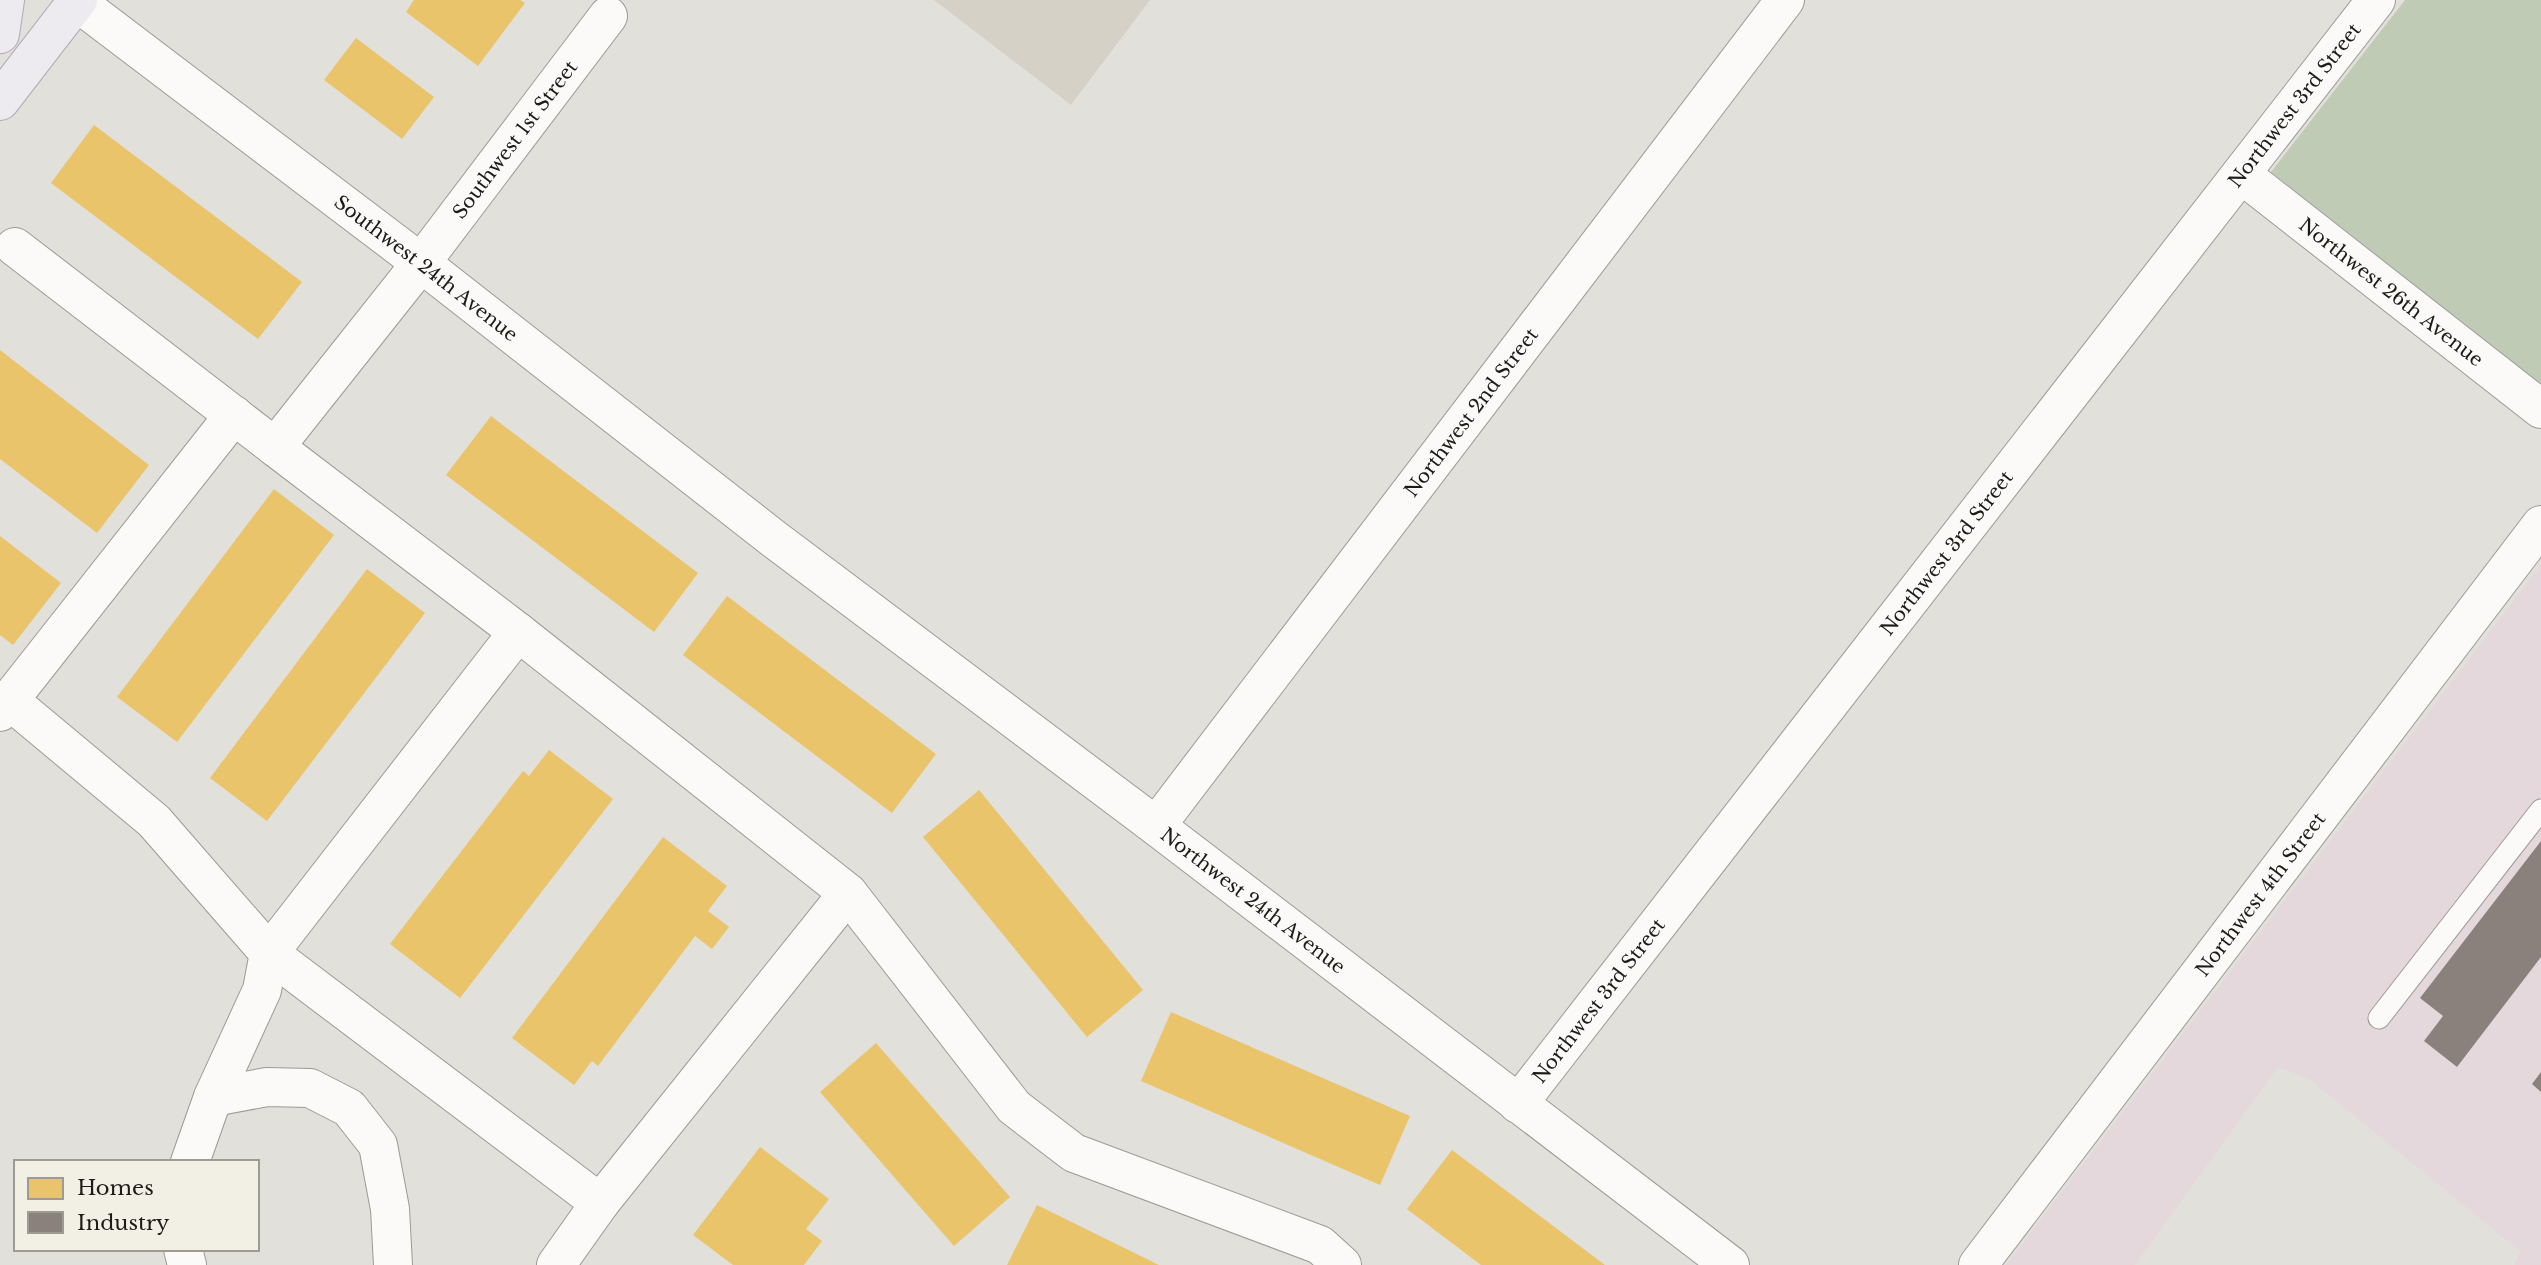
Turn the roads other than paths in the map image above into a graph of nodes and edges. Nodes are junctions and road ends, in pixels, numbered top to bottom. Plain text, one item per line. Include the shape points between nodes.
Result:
1 (5, 0) edge
2 (1785, 0) edge
3 (2376, 0) edge
4 (77, 1) edge
5 (608, 16) dead end
6 (0, 34) edge
7 (0, 101) edge
8 (2241, 174) junction
9 (15, 247) dead end
10 (421, 263) junction
11 (2541, 409) edge
12 (234, 415) junction
13 (275, 447) junction
14 (2541, 525) edge
15 (774, 539) joint
16 (518, 632) junction
17 (4, 706) edge
18 (2541, 810) edge
19 (1156, 826) junction
20 (848, 893) junction
21 (269, 953) junction
22 (2379, 1018) dead end
23 (213, 1097) junction
24 (1518, 1104) junction
25 (191, 1160) edge
26 (600, 1203) junction
27 (393, 1265) edge
28 (556, 1265) edge
29 (1342, 1265) edge
30 (1730, 1265) edge
31 (1978, 1265) edge

1 - 6 main road
2 - 19 street, Northwest 2nd Street
3 - 8 street, Northwest 3rd Street
4 - 7 main road
4 - 10 street, Southwest 24th Avenue
5 - 10 street, Southwest 1st Street
8 - 11 street, Northwest 26th Avenue
8 - 24 street, Northwest 3rd Street
9 - 12 street
10 - 13 street, Southwest 1st Street
10 - 15 street, Southwest 24th Avenue
12 - 13 street
12 - 17 street
13 - 16 street
14 - 31 street, Northwest 4th Street
15 - 19 street, Northwest 24th Avenue
16 - 20 street
16 - 21 street
17 - 21 street via 154,821
18 - 22 lane
19 - 24 street, Northwest 24th Avenue
20 - 26 street
20 - 29 street via 1014,1107 1074,1153 1320,1245
21 - 23 street via 262,990
21 - 26 street
23 - 25 street
23 - 27 street via 267,1087 310,1088 349,1108 377,1144 390,1209
24 - 30 street, Northwest 24th Avenue
26 - 28 street

